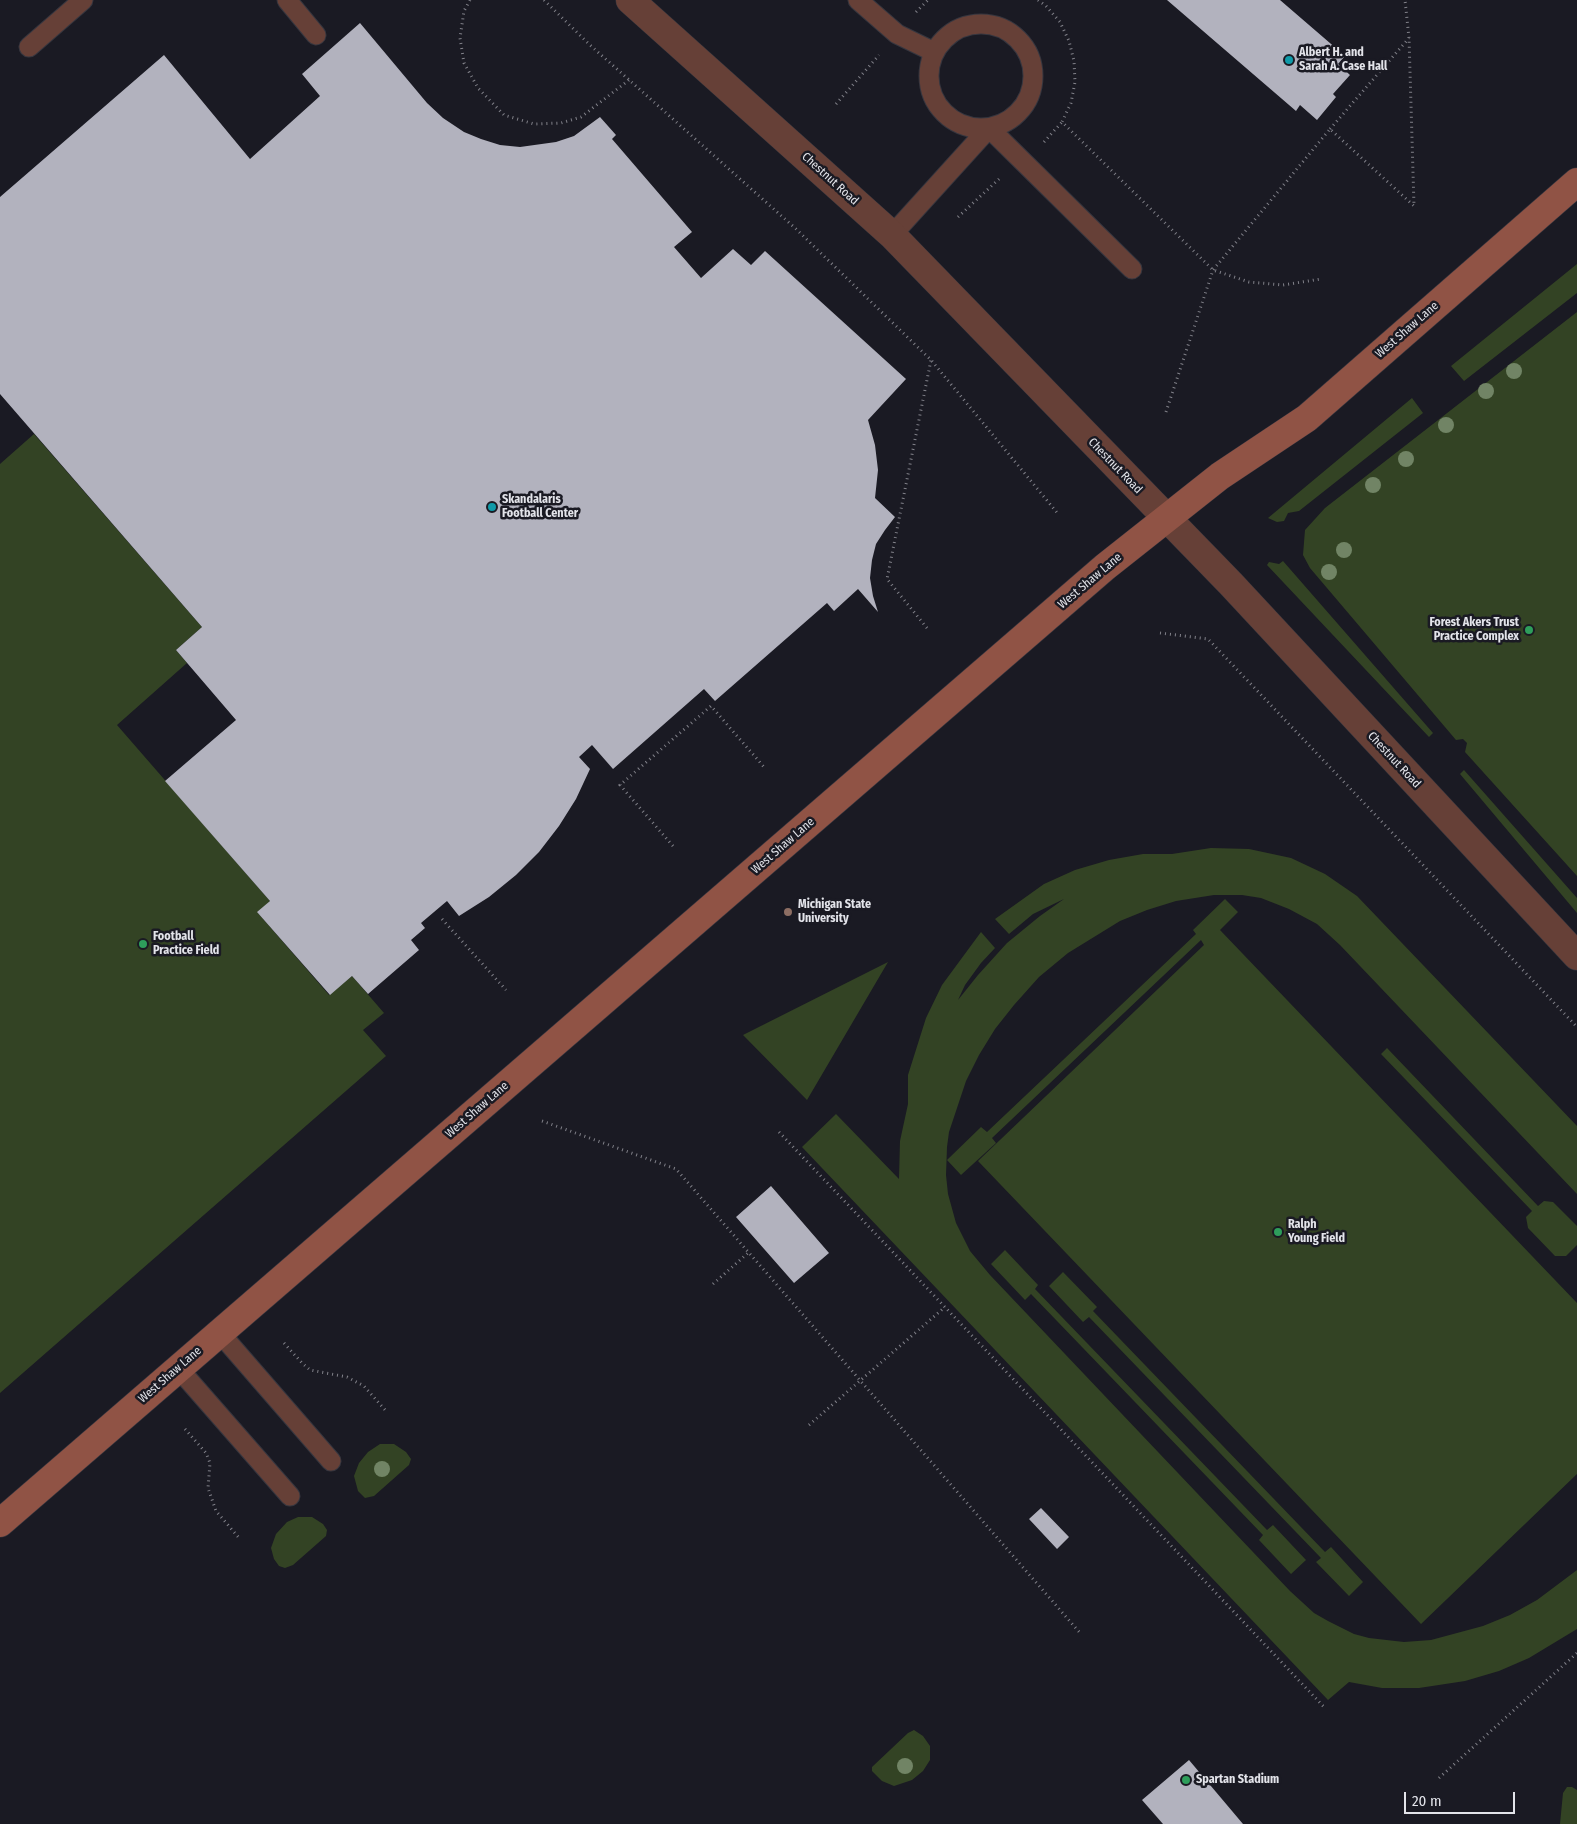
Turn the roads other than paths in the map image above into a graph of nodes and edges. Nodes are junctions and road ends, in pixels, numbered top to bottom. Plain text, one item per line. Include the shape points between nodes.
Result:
1 (84, 0) edge
2 (287, 0) edge
3 (630, 0) edge
4 (858, 0) edge
5 (316, 35) dead end
6 (29, 47) dead end
7 (934, 52) junction
8 (989, 128) junction
9 (1577, 182) edge
10 (892, 235) junction
11 (1132, 269) dead end
12 (1166, 519) junction
13 (1577, 956) edge
14 (219, 1332) junction
15 (178, 1368) junction
16 (331, 1461) dead end
17 (290, 1496) dead end
18 (0, 1523) edge

1 - 6 lane
2 - 5 lane
3 - 10 street, Chestnut Road
4 - 7 lane via 897,34
7 - 8 lane via 929,84 943,113 956,123 972,128
7 - 8 lane via 944,39 970,24 996,25 1011,32 1024,45 1032,61 1034,79 1030,96 1020,112
8 - 10 lane
8 - 11 lane
9 - 12 street, West Shaw Lane via 1307,418 1220,476
10 - 12 street, Chestnut Road
12 - 13 street, Chestnut Road via 1231,584
12 - 14 street, West Shaw Lane via 1105,567
14 - 15 street, West Shaw Lane
14 - 16 lane
15 - 17 lane
15 - 18 street, West Shaw Lane

